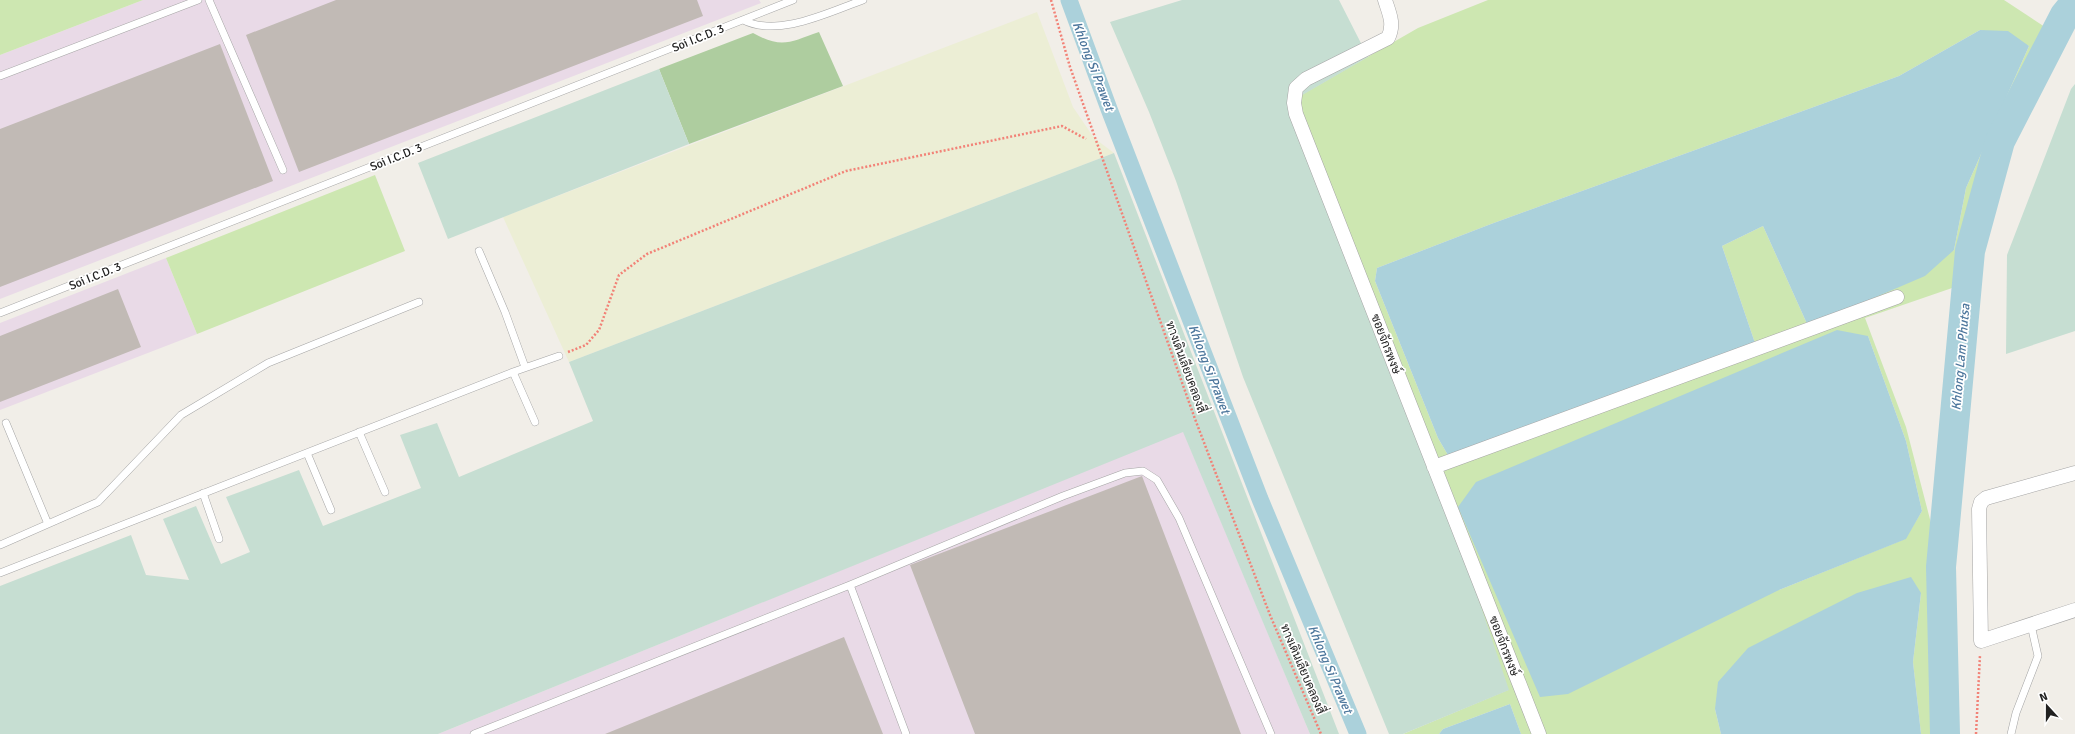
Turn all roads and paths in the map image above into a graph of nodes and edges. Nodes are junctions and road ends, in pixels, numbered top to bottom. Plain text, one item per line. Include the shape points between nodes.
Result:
1 (198, 0) edge
2 (210, 0) edge
3 (793, 0) edge
4 (863, 0) edge
5 (1051, 0) edge
6 (1385, 0) edge
7 (743, 20) junction
8 (0, 76) edge
9 (1086, 139) dead end
10 (283, 170) dead end
11 (479, 250) dead end
12 (1897, 297) dead end
13 (419, 302) dead end
14 (0, 313) edge
15 (559, 356) joint
16 (525, 367) junction
17 (514, 372) junction
18 (535, 422) dead end
19 (6, 423) dead end
20 (359, 432) junction
21 (307, 453) junction
22 (1434, 467) junction
23 (2075, 473) edge
24 (385, 492) dead end
25 (203, 494) junction
26 (331, 510) dead end
27 (48, 524) junction
28 (219, 539) dead end
29 (0, 545) edge
30 (0, 573) edge
31 (850, 585) junction
32 (2075, 610) edge
33 (2031, 625) junction
34 (1981, 642) junction
35 (474, 734) edge
36 (906, 734) edge
37 (1271, 734) edge
38 (1322, 734) edge
39 (1539, 734) edge
40 (1976, 734) edge
41 (2011, 734) edge

1 - 8 lane
2 - 10 lane
3 - 7 lane, Soi I.C.D. 3
4 - 7 lane via 780,26 764,26
5 - 38 path, ทางเดินเลียบคลองสี่ via 1072,74 1195,419 1270,615
6 - 22 street, ซอยจักรพงษ์ via 1392,20 1392,30 1388,38 1306,79 1296,88 1294,103 1296,114
7 - 14 lane, Soi I.C.D. 3
9 - 15 path via 1062,126 846,171 647,254 619,275 599,330 586,345
11 - 16 lane via 506,312
12 - 22 street
13 - 27 lane via 268,363 181,415 98,502
15 - 16 lane
16 - 17 lane
17 - 18 lane
17 - 20 lane
19 - 27 lane
20 - 21 lane
20 - 24 lane
21 - 25 lane
21 - 26 lane
22 - 39 street, ซอยจักรพงษ์
23 - 34 street via 1986,498 1980,502
25 - 28 lane
25 - 30 lane
27 - 29 lane
31 - 35 lane
31 - 36 lane
31 - 37 lane via 1063,496 1125,473 1142,471 1157,480 1179,518
32 - 33 street
33 - 34 street
33 - 41 lane via 2038,656 2016,713
34 - 40 path

